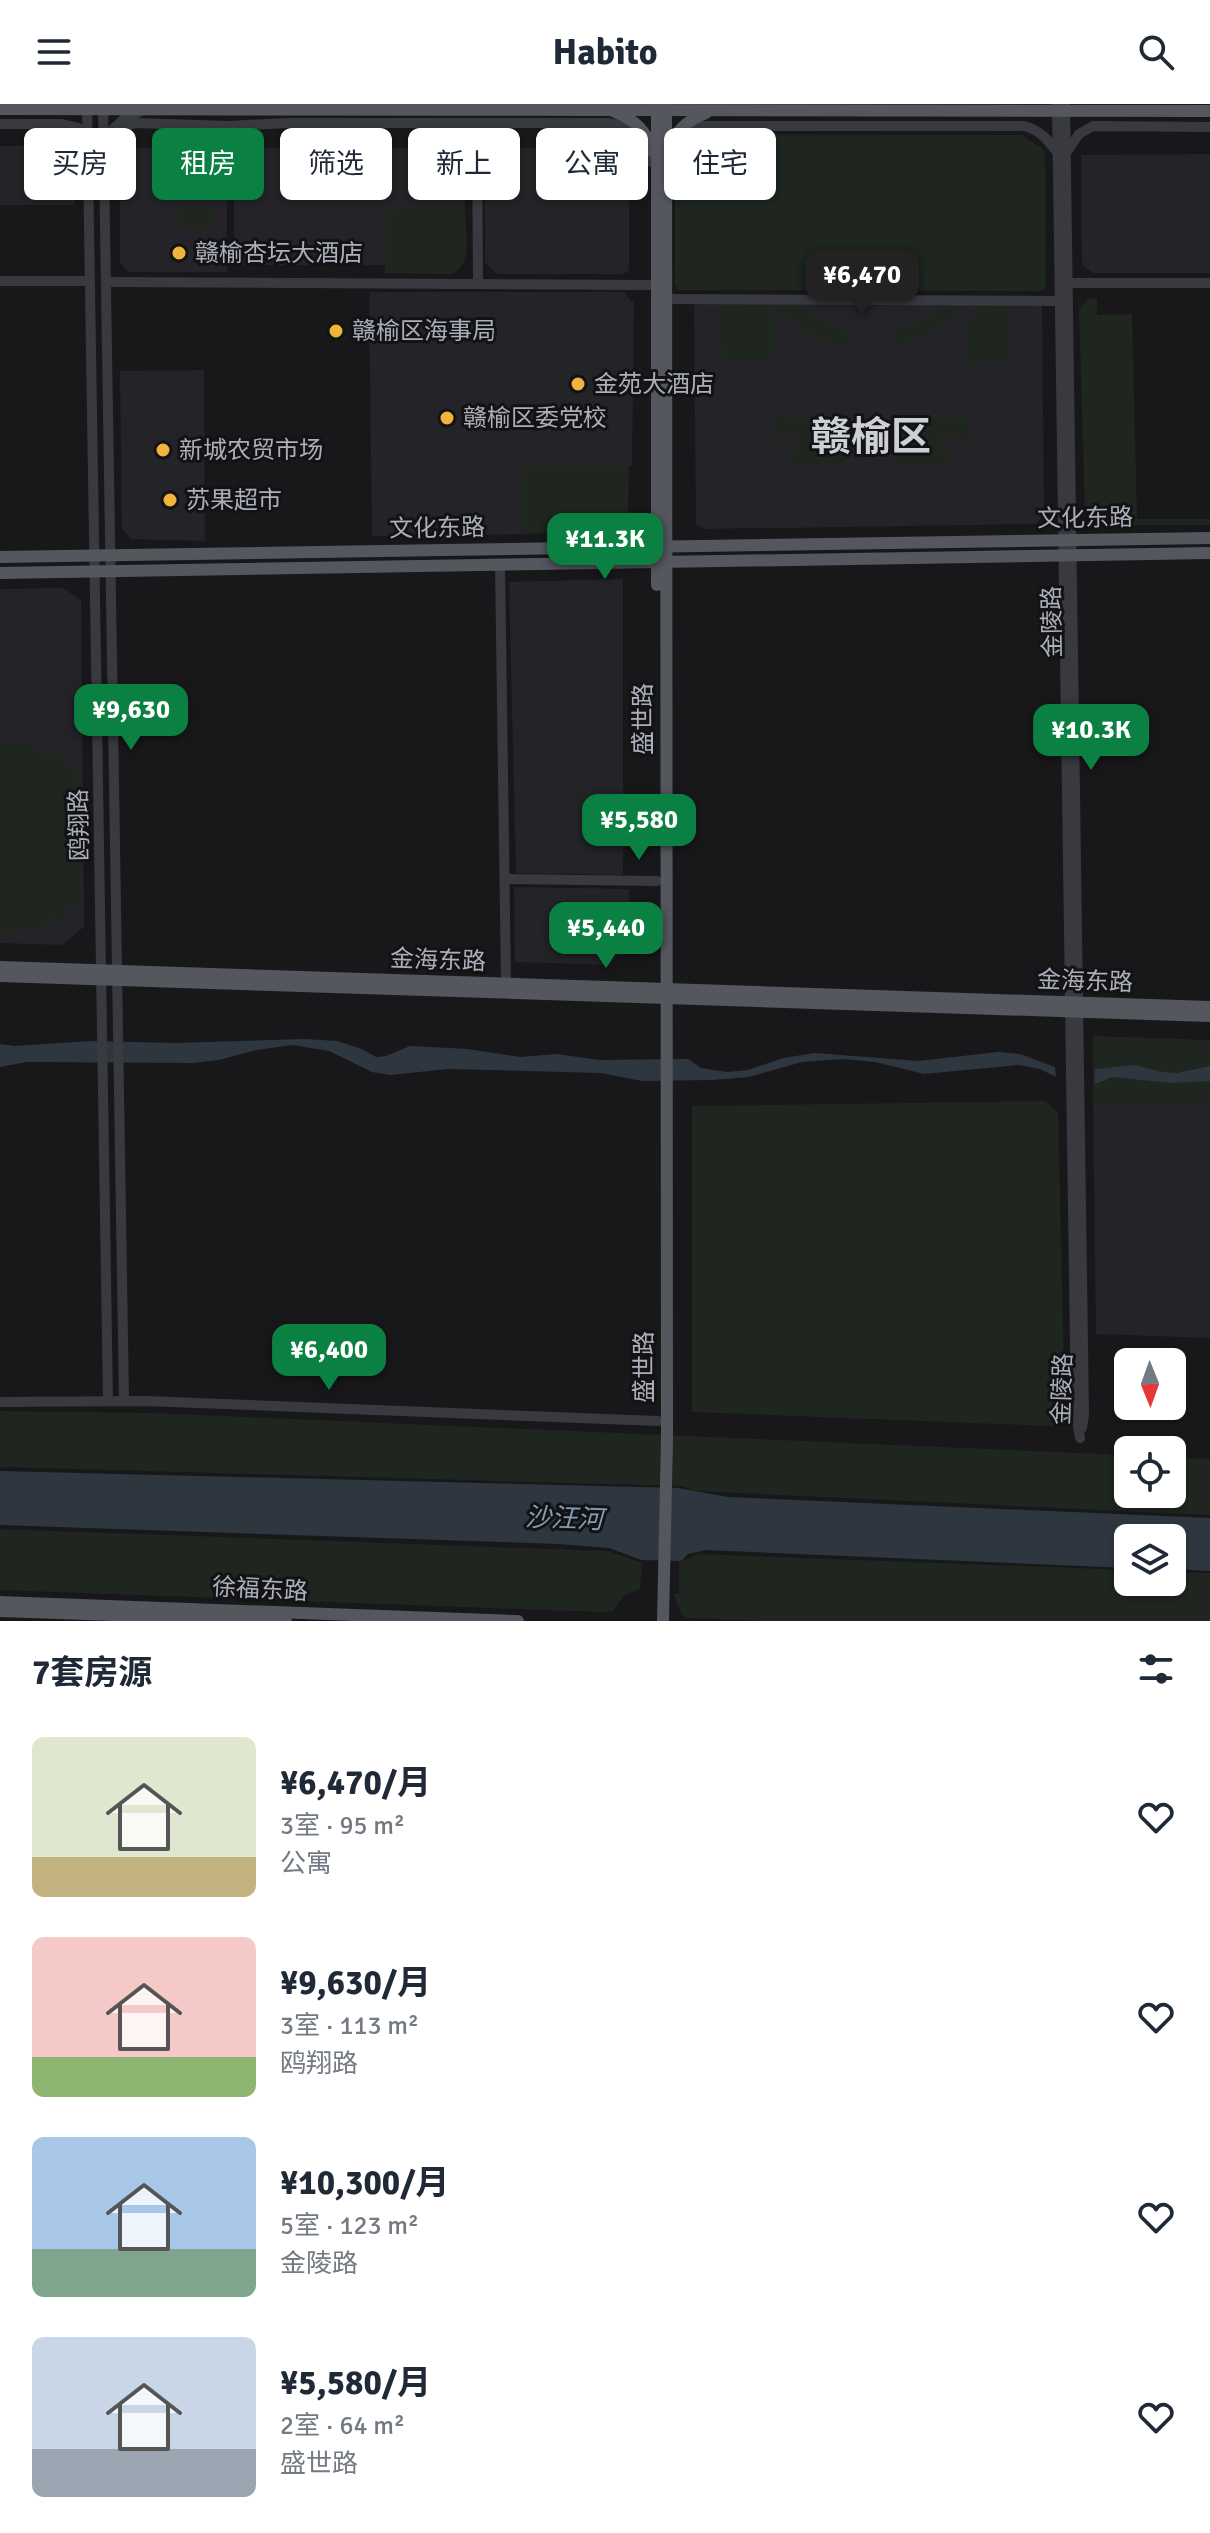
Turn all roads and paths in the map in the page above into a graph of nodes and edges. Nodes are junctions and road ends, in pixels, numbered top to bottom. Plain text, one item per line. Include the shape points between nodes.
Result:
1 (87, 106) edge
2 (103, 106) edge
3 (662, 107) edge
4 (1061, 107) edge
5 (0, 109) edge
6 (44, 109) junction
7 (148, 109) junction
8 (458, 109) junction
9 (495, 109) junction
10 (609, 110) junction
11 (716, 110) junction
12 (1210, 111) edge
13 (477, 123) junction
14 (0, 124) edge
15 (1210, 127) edge
16 (79, 128) joint
17 (88, 128) edge
18 (103, 128) edge
19 (114, 128) edge
20 (123, 128) edge
21 (1061, 153) junction
22 (660, 163) junction
23 (89, 200) edge
24 (105, 200) edge
25 (0, 281) edge
26 (90, 281) junction
27 (106, 282) junction
28 (1067, 283) junction
29 (1210, 283) edge
30 (478, 284) junction
31 (660, 294) junction
32 (1064, 298) junction
33 (1210, 538) edge
34 (1067, 540) junction
35 (661, 546) junction
36 (1210, 553) edge
37 (110, 555) junction
38 (94, 556) junction
39 (1067, 556) junction
40 (0, 557) edge
41 (661, 562) junction
42 (500, 565) junction
43 (95, 571) junction
44 (111, 571) junction
45 (0, 573) edge
46 (505, 879) junction
47 (657, 881) junction
48 (0, 967) edge
49 (101, 975) junction
50 (0, 976) edge
51 (117, 976) junction
52 (506, 984) junction
53 (661, 994) junction
54 (1074, 1007) junction
55 (1210, 1007) edge
56 (1210, 1016) edge
57 (108, 1401) junction
58 (124, 1401) junction
59 (0, 1402) edge
60 (658, 1421) junction
61 (0, 1602) edge
62 (0, 1611) edge
63 (286, 1621) edge
64 (518, 1621) edge
65 (655, 1621) edge
66 (663, 1621) edge

1 - 2 main road
1 - 6 main road
1 - 17 street, 鸥翔路
2 - 7 main road
2 - 18 street, 鸥翔路
3 - 10 main road
3 - 11 main road
3 - 22 main road, 盛世路
4 - 11 main road
4 - 12 main road
4 - 21 street, 金陵路
5 - 6 main road
6 - 16 street
7 - 8 main road
7 - 19 street
8 - 9 main road
8 - 13 street
9 - 10 main road
9 - 13 street
10 - 22 main road via 638,125
11 - 22 main road via 683,124
13 - 20 street via 135,123
13 - 22 street via 624,125 635,133 643,162
13 - 30 street
14 - 16 street
15 - 21 street via 1093,126
21 - 22 street via 1036,129 1024,126 700,126 685,136 678,163
21 - 28 street, 金陵路
21 - 32 street, 金陵路
22 - 31 main road, 盛世路
23 - 26 street, 鸥翔路
24 - 27 street, 鸥翔路
25 - 26 street
26 - 38 street, 鸥翔路
27 - 30 street
27 - 37 street, 鸥翔路
28 - 29 street
28 - 32 street, 金陵路
30 - 31 street
31 - 32 street
31 - 35 main road, 盛世路
32 - 34 street, 金陵路
33 - 34 main road, 文化东路
34 - 35 main road, 文化东路
34 - 39 street, 金陵路
35 - 37 main road, 文化东路
35 - 41 main road, 盛世路
36 - 39 main road, 文化东路
37 - 38 main road, 文化东路
37 - 44 street, 鸥翔路
38 - 40 main road, 文化东路
38 - 43 street, 鸥翔路
39 - 41 main road, 文化东路
39 - 54 street, 金陵路
41 - 42 main road, 文化东路
41 - 47 main road, 盛世路
41 - 53 main road, 盛世路
42 - 44 main road, 文化东路
42 - 46 street
43 - 44 main road, 文化东路
43 - 45 main road, 文化东路
43 - 49 street, 鸥翔路
44 - 51 street, 鸥翔路
46 - 47 street
46 - 52 street
47 - 53 main road, 盛世路
48 - 49 main road, 金海东路
49 - 50 main road, 金海东路
49 - 51 main road, 金海东路
49 - 57 street, 鸥翔路
51 - 52 main road, 金海东路
51 - 53 main road, 金海东路
51 - 58 street, 鸥翔路
52 - 53 main road, 金海东路
53 - 54 main road, 金海东路
53 - 60 main road, 盛世路
53 - 66 main road, 盛世路 via 667,1439
54 - 54 street, 金陵路 via 1076,1415 1080,1438 1084,1415
54 - 55 main road, 金海东路
54 - 56 main road, 金海东路
57 - 58 street
57 - 59 street
58 - 60 street
60 - 65 main road, 盛世路
61 - 64 main road, 徐福东路
62 - 63 main road, 徐福东路

